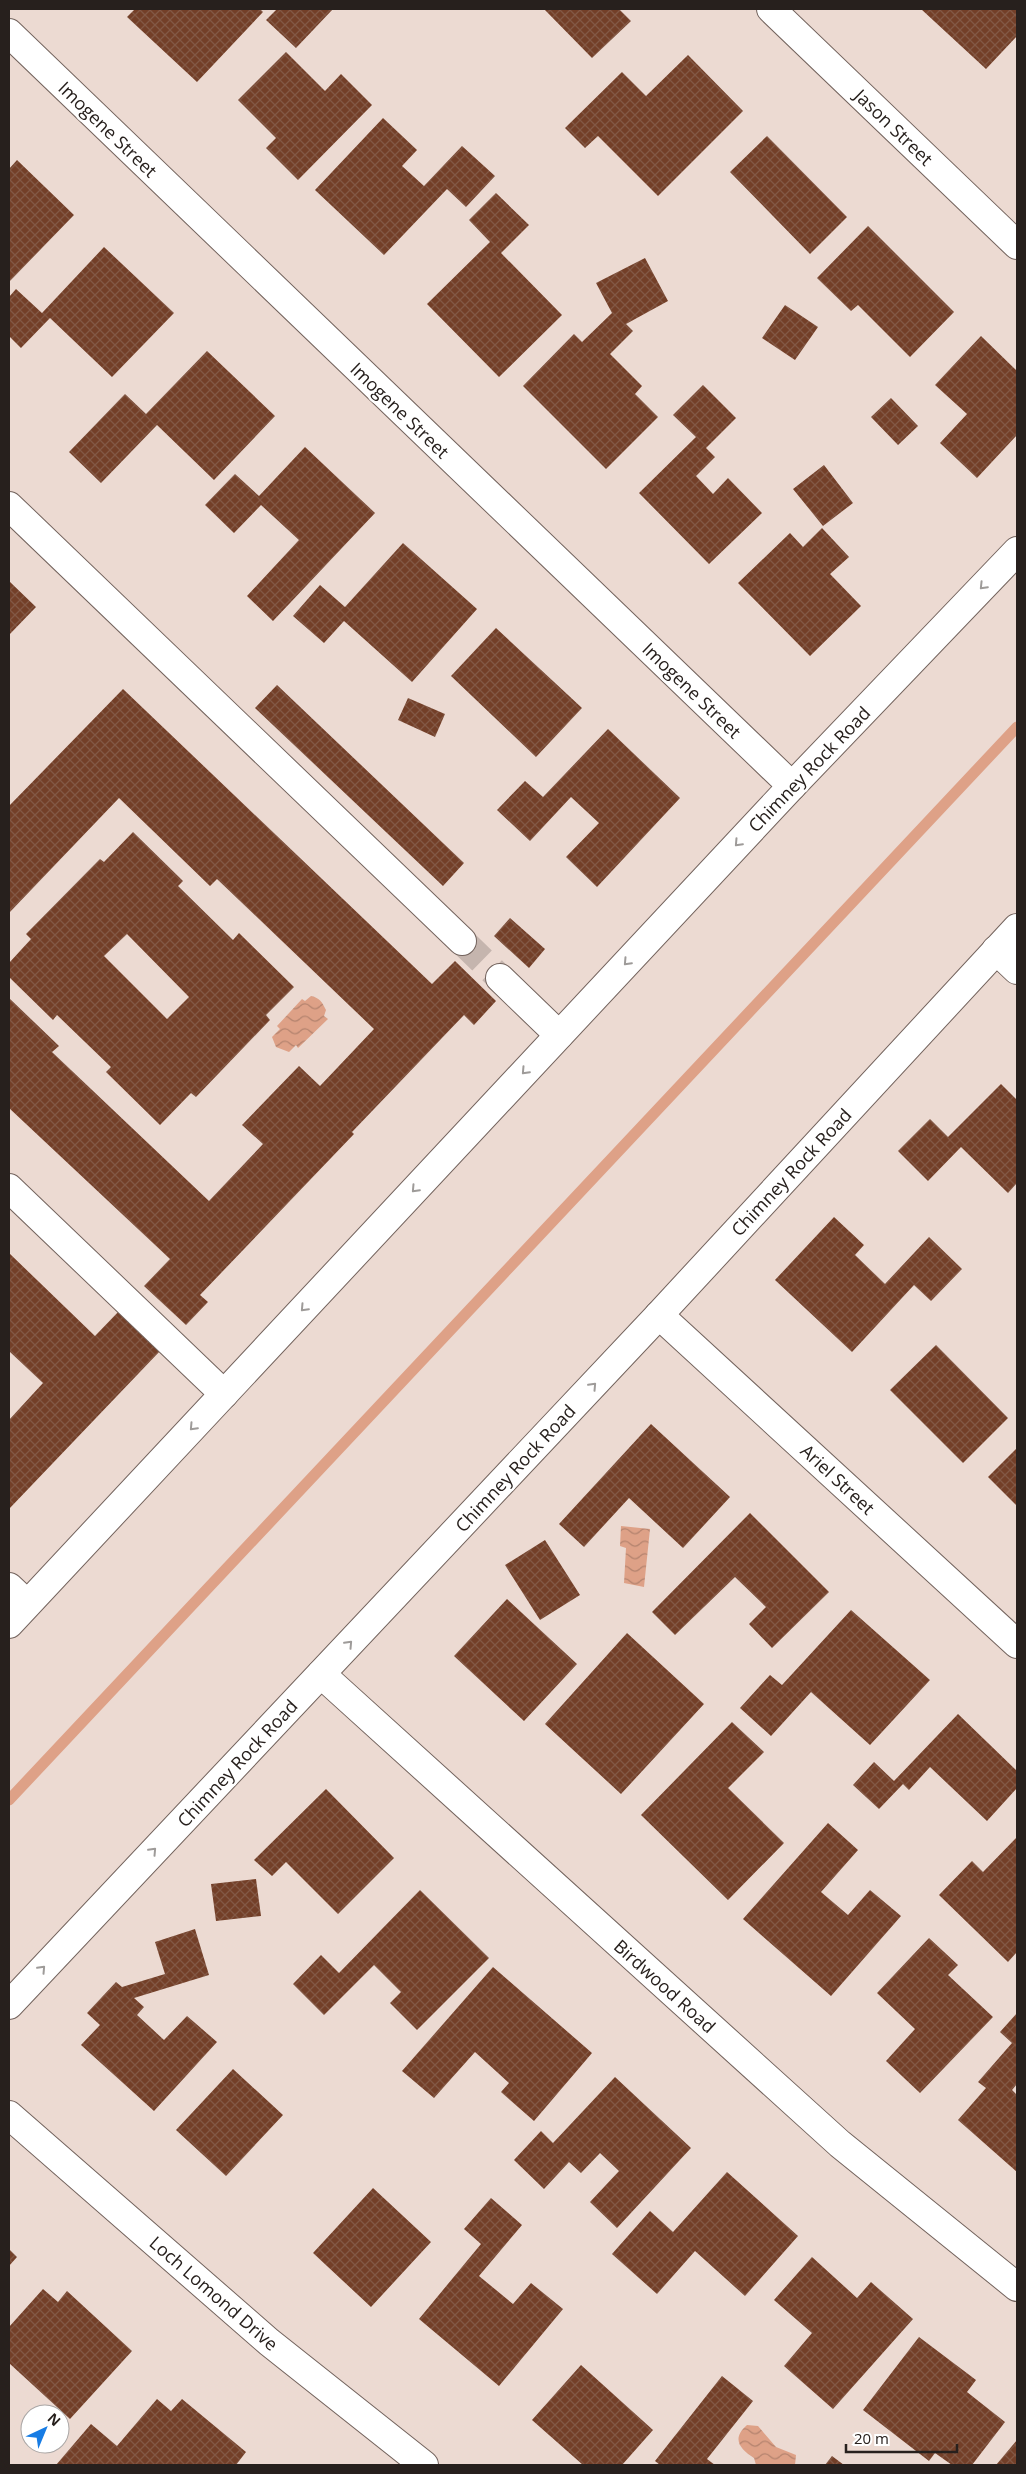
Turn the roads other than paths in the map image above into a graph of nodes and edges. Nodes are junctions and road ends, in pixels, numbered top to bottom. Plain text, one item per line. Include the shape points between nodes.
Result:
1 (771, 9) edge
2 (9, 33) edge
3 (1017, 245) edge
4 (9, 506) edge
5 (1017, 551) edge
6 (792, 786) junction
7 (1017, 928) edge
8 (462, 941) tunnel mouth
9 (996, 950) junction
10 (1017, 970) edge
11 (500, 978) tunnel mouth
12 (559, 1035) junction
13 (9, 1188) edge
14 (659, 1315) junction
15 (224, 1394) junction
16 (18, 1596) edge
17 (9, 1624) edge
18 (1017, 1644) edge
19 (320, 1674) junction
20 (9, 2005) edge
21 (9, 2115) edge
22 (1017, 2288) edge
23 (424, 2465) edge

1 - 3 street, Jason Street
2 - 6 street, Imogene Street
4 - 8 street
5 -> 6 street, Chimney Rock Road
6 -> 12 street, Chimney Rock Road
7 - 9 street, Chimney Rock Road
9 - 10 street
9 - 14 street, Chimney Rock Road
11 - 12 street
12 -> 15 street, Chimney Rock Road
13 - 15 street
14 - 18 street, Ariel Street
19 -> 14 street, Chimney Rock Road
15 -> 16 street, Chimney Rock Road
16 - 17 street, Chimney Rock Road
20 -> 19 street, Chimney Rock Road
19 - 22 street, Birdwood Road via 840,2144
21 - 23 street, Loch Lomond Drive via 269,2342

